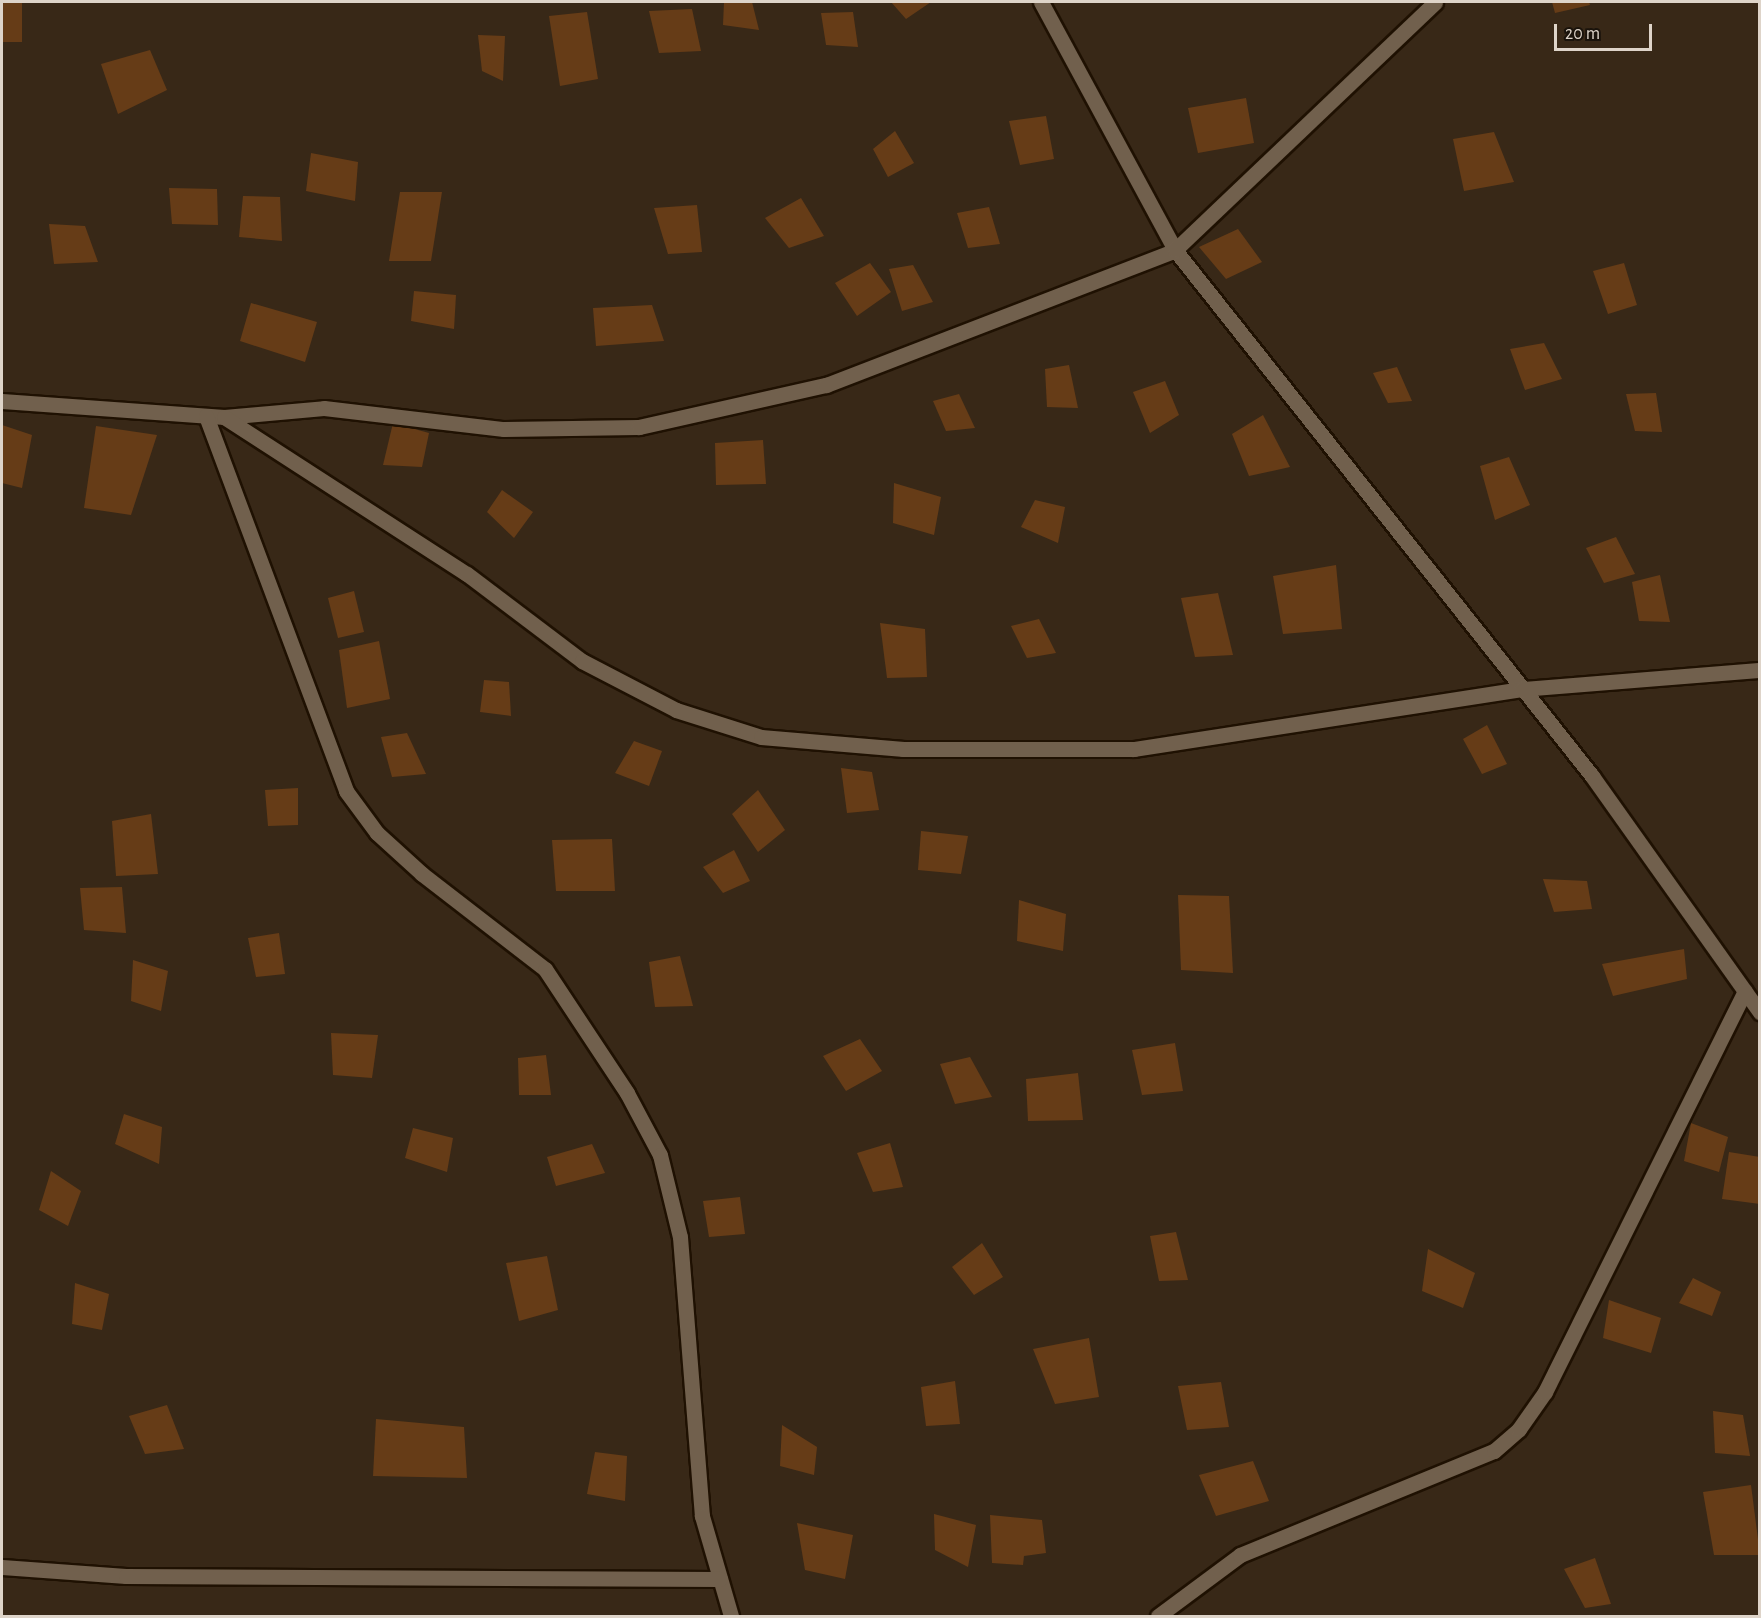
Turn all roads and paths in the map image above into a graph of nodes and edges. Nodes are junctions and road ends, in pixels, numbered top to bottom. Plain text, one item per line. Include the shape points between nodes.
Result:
1 (1041, 2) edge
2 (1435, 2) edge
3 (1175, 250) junction
4 (2, 401) edge
5 (206, 416) junction
6 (224, 417) junction
7 (1760, 670) edge
8 (1522, 689) junction
9 (1745, 991) junction
10 (1760, 1012) edge
11 (2, 1567) edge
12 (720, 1580) junction
13 (734, 1616) edge
14 (1158, 1617) edge

1 - 3 street
2 - 3 street
3 - 6 street via 826,385 639,427 504,429 324,408
3 - 8 street
4 - 5 street
5 - 6 street
5 - 12 street via 346,791 377,833 422,874 545,969 627,1093 660,1155 680,1236 702,1516
6 - 8 street via 467,574 582,661 676,710 761,737 903,749 1134,749
7 - 8 street
8 - 9 street via 1592,776
9 - 10 street
9 - 14 street via 1545,1392 1520,1429 1494,1451 1240,1555
11 - 12 street via 126,1576
12 - 13 street

